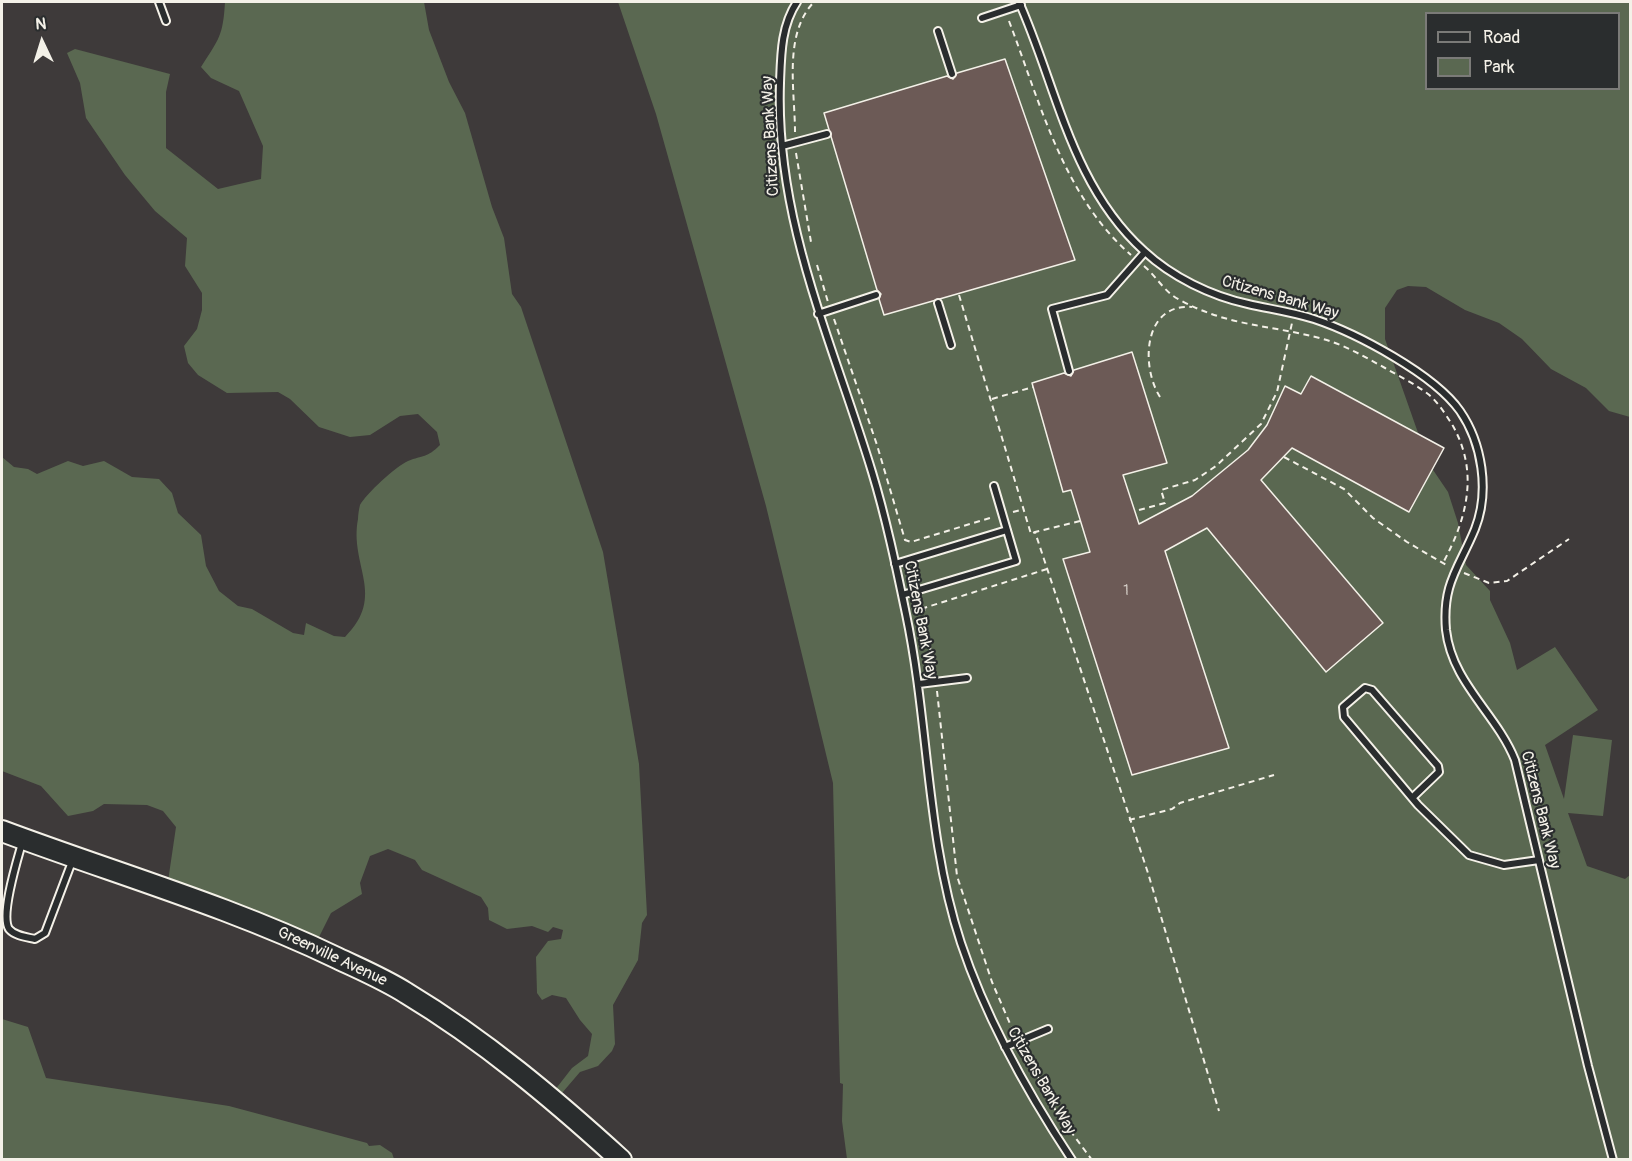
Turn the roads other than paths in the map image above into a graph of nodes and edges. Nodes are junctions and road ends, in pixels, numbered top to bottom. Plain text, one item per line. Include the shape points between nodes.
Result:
1 (159, 2) edge
2 (797, 2) edge
3 (1020, 3) edge
4 (982, 18) dead end
5 (166, 21) dead end
6 (938, 31) dead end
7 (952, 74) dead end
8 (827, 134) dead end
9 (782, 146) junction
10 (1145, 252) junction
11 (876, 295) dead end
12 (938, 303) dead end
13 (818, 314) junction
14 (951, 345) dead end
15 (1070, 371) dead end
16 (994, 486) dead end
17 (1006, 530) junction
18 (895, 564) junction
19 (902, 595) junction
20 (967, 678) dead end
21 (919, 684) junction
22 (1412, 798) junction
23 (2, 831) edge
24 (22, 839) junction
25 (73, 858) junction
26 (1539, 860) junction
27 (1048, 1029) dead end
28 (1005, 1047) junction
29 (621, 1160) edge
30 (1072, 1160) edge
31 (1613, 1160) edge

1 - 5 lane
2 - 9 lane, Citizens Bank Way via 784,29 781,47
3 - 4 lane
3 - 10 lane, Citizens Bank Way via 1044,73 1089,179 1103,206
6 - 7 lane
8 - 9 lane
9 - 13 lane, Citizens Bank Way via 793,226
10 - 15 lane via 1107,295 1052,309
10 - 26 lane, Citizens Bank Way via 1213,293 1334,327 1412,368 1446,394 1460,411 1476,442 1482,488 1476,527 1454,569 1446,612 1452,658 1467,687 1508,742 1521,778
11 - 13 lane
12 - 14 lane
13 - 18 lane, Citizens Bank Way via 872,472
16 - 17 lane
17 - 18 lane
17 - 19 lane via 1016,561
18 - 19 lane, Citizens Bank Way
19 - 21 lane, Citizens Bank Way
20 - 21 lane
21 - 28 lane, Citizens Bank Way via 935,832 946,892 976,985
22 - 22 lane via 1344,717 1343,707 1365,688 1372,690 1438,766 1439,772
22 - 26 lane via 1469,855 1504,865
23 - 24 main road, Greenville Avenue
24 - 25 main road, Greenville Avenue
24 - 25 lane via 4,917 10,930 19,935 34,939 45,933
25 - 29 main road, Greenville Avenue via 293,937 404,992 521,1074
26 - 31 lane, Citizens Bank Way
27 - 28 lane
28 - 30 lane, Citizens Bank Way

